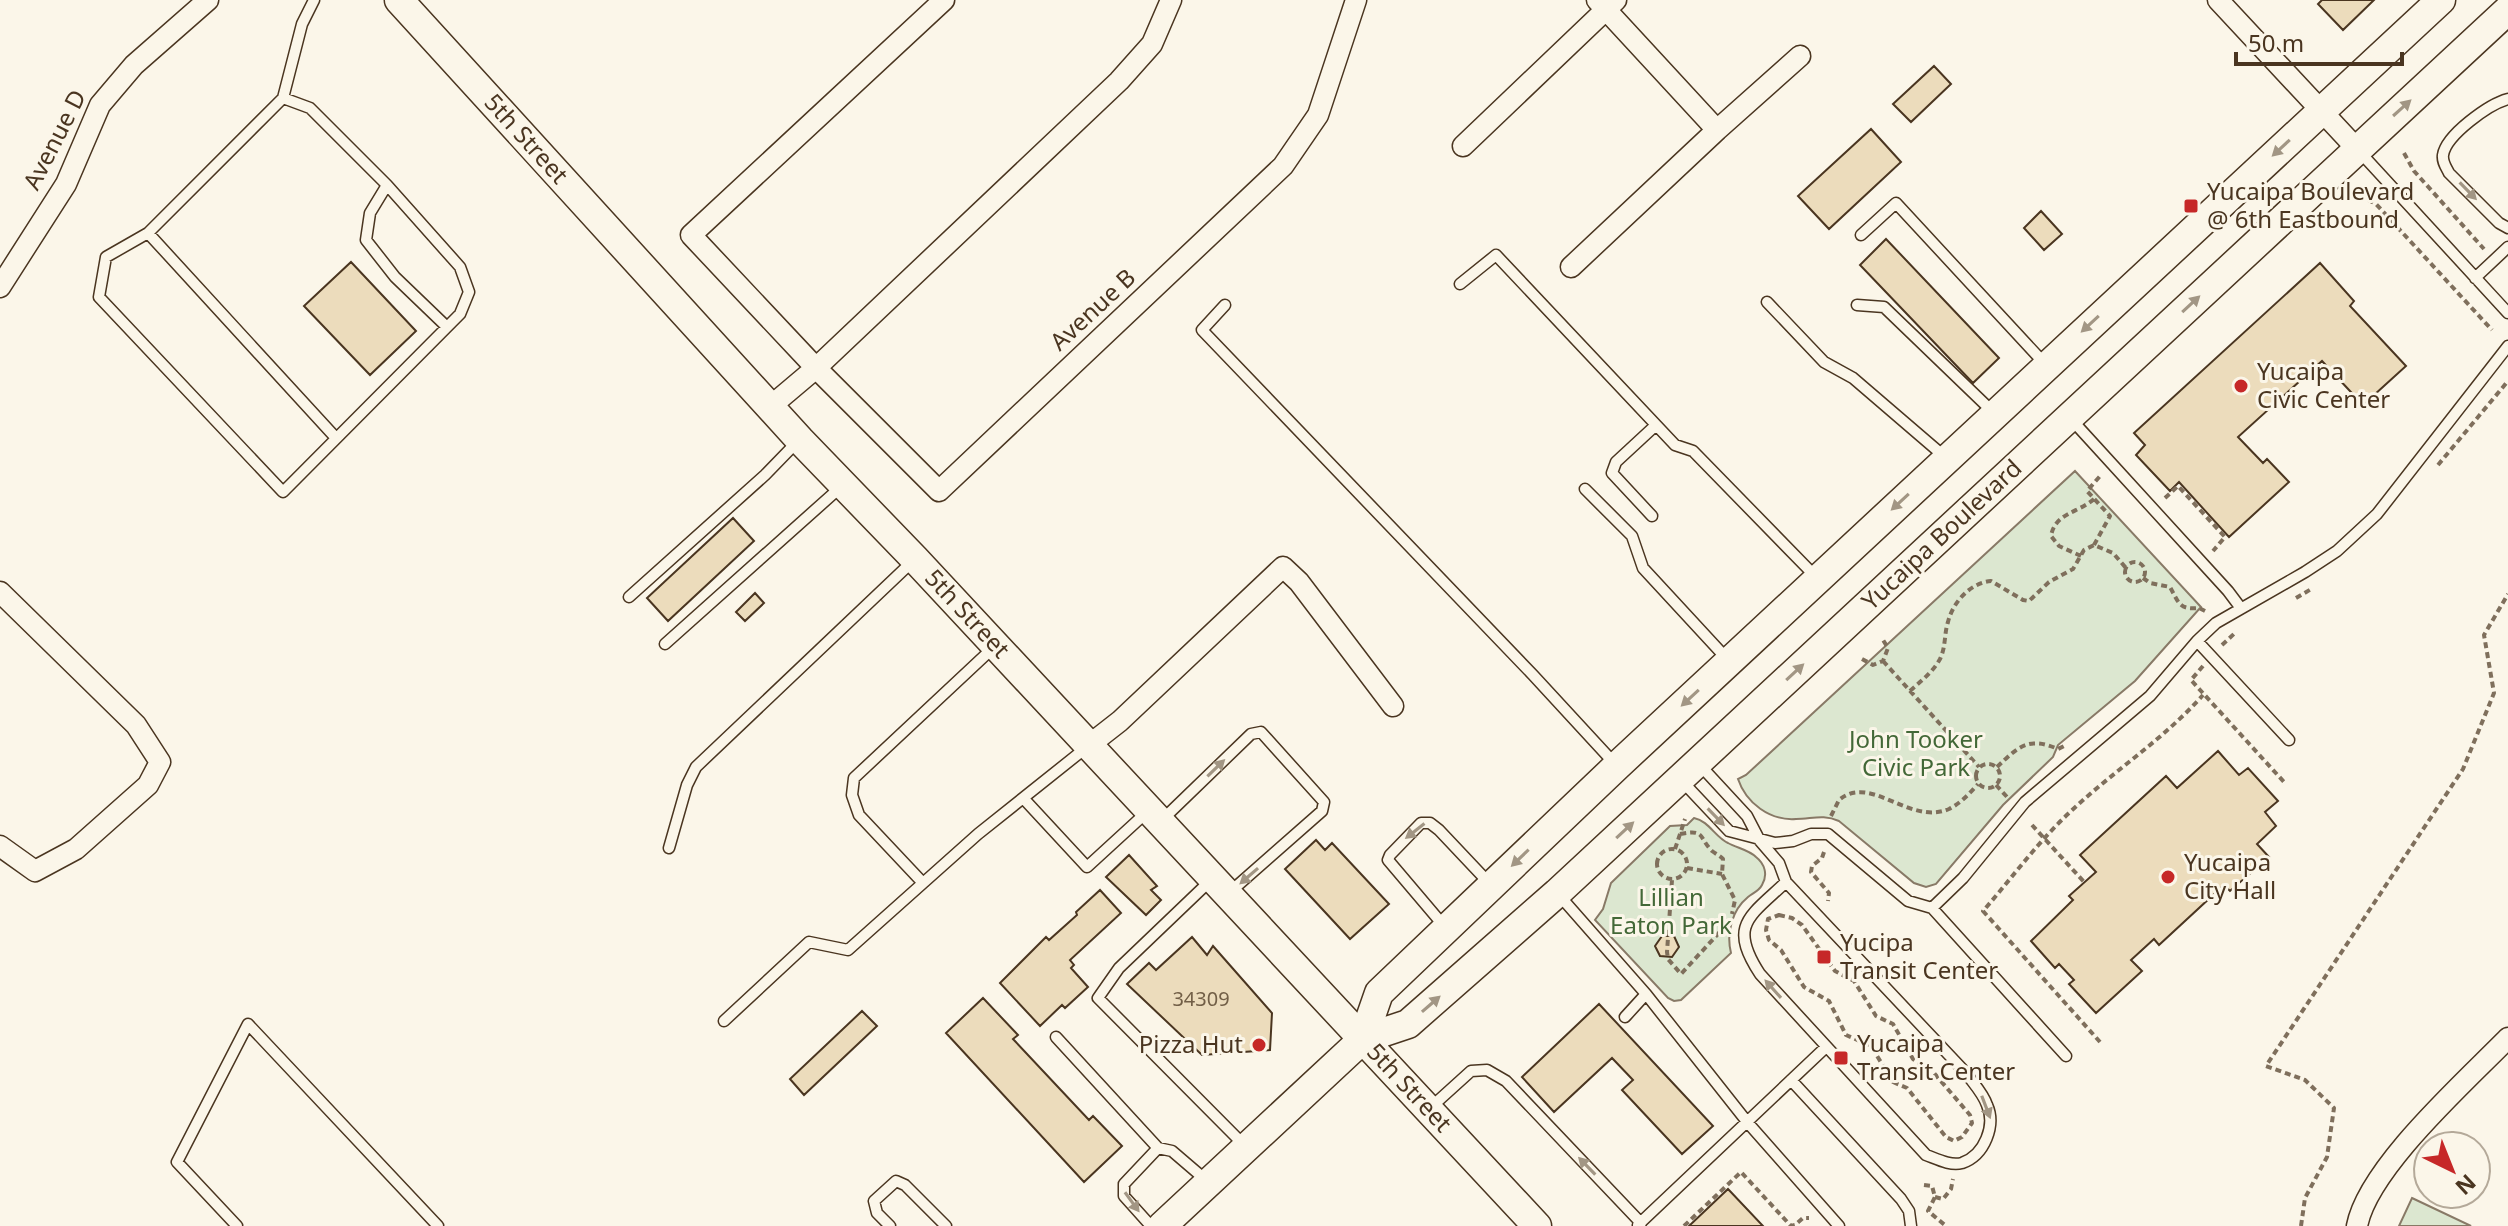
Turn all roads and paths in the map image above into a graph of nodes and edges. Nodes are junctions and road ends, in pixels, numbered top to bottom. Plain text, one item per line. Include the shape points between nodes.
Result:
1 (208, 0) edge
2 (314, 0) edge
3 (399, 0) edge
4 (944, 0) edge
5 (1171, 0) edge
6 (1356, 0) edge
7 (2218, 0) edge
8 (2441, 0) edge
9 (1607, 3) edge
10 (2508, 10) edge
11 (1800, 56) dead end
12 (283, 98) junction
13 (2508, 99) edge
14 (2322, 111) junction
15 (1717, 130) junction
16 (1463, 146) dead end
17 (2357, 149) junction
18 (2404, 153) dead end
19 (387, 185) junction
20 (2359, 195) dead end
21 (2508, 228) edge
22 (148, 233) junction
23 (1861, 235) dead end
24 (2508, 247) edge
25 (2494, 259) junction
26 (1571, 267) dead end
27 (2475, 278) junction
28 (1460, 284) dead end
29 (0, 287) edge
30 (1767, 302) dead end
31 (1225, 305) dead end
32 (1857, 305) dead end
33 (2508, 313) edge
34 (447, 327) junction
35 (2492, 330) dead end
36 (2508, 346) edge
37 (2046, 365) junction
38 (816, 368) junction
39 (771, 406) junction
40 (1994, 413) junction
41 (2069, 418) junction
42 (1656, 425) junction
43 (336, 438) junction
44 (800, 440) junction
45 (1946, 458) junction
46 (2101, 473) dead end
47 (843, 485) junction
48 (2156, 487) dead end
49 (1585, 489) dead end
50 (2094, 499) junction
51 (1652, 516) dead end
52 (2094, 545) junction
53 (2081, 556) junction
54 (915, 559) junction
55 (2221, 560) dead end
56 (2126, 568) junction
57 (2143, 578) junction
58 (1818, 579) junction
59 (0, 592) edge
60 (2508, 594) edge
61 (629, 597) dead end
62 (2240, 607) junction
63 (2199, 617) dead end
64 (2230, 636) dead end
65 (1883, 640) dead end
66 (2197, 641) junction
67 (665, 644) dead end
68 (995, 645) junction
69 (2211, 656) junction
70 (1862, 659) dead end
71 (1729, 661) junction
72 (1883, 661) junction
73 (1910, 691) junction
74 (2203, 695) junction
75 (1393, 706) dead end
76 (2071, 740) dead end
77 (2289, 740) dead end
78 (1088, 746) junction
79 (1617, 766) junction
80 (1979, 767) junction
81 (1997, 767) junction
82 (1688, 771) junction
83 (2284, 782) dead end
84 (1978, 784) junction
85 (1996, 785) junction
86 (1024, 799) junction
87 (2008, 799) dead end
88 (1831, 816) dead end
89 (1154, 817) junction
90 (1685, 819) dead end
91 (2032, 825) dead end
92 (1680, 834) junction
93 (2044, 838) junction
94 (1760, 841) junction
95 (0, 846) edge
96 (669, 848) dead end
97 (1675, 849) junction
98 (1825, 850) dead end
99 (1687, 868) junction
100 (1722, 874) junction
101 (1672, 880) junction
102 (1786, 882) junction
103 (923, 883) junction
104 (2085, 883) dead end
105 (1220, 886) junction
106 (1492, 886) junction
107 (1557, 893) junction
108 (1828, 901) dead end
109 (1932, 908) junction
110 (1447, 929) junction
111 (1646, 994) junction
112 (1625, 1017) dead end
113 (724, 1021) dead end
114 (1056, 1037) dead end
115 (2508, 1038) edge
116 (1363, 1039) junction
117 (2100, 1042) dead end
118 (1825, 1048) junction
119 (2066, 1056) dead end
120 (1791, 1080) junction
121 (1429, 1109) junction
122 (1748, 1123) junction
123 (1954, 1141) junction
124 (1247, 1147) junction
125 (1158, 1148) junction
126 (1954, 1149) dead end
127 (1953, 1179) dead end
128 (1209, 1183) junction
129 (1924, 1185) dead end
130 (1935, 1197) junction
131 (1529, 1223) edge
132 (1639, 1224) edge
133 (237, 1226) edge
134 (438, 1226) edge
135 (890, 1226) edge
136 (946, 1226) edge
137 (1151, 1226) edge
138 (1162, 1226) edge
139 (1684, 1226) edge
140 (1816, 1226) edge
141 (1839, 1226) edge
142 (1911, 1226) edge
143 (1946, 1226) edge
144 (2301, 1226) edge
145 (2357, 1226) edge

1 - 29 street, Avenue D via 134,65 100,105 66,184
2 - 12 lane via 302,24
3 - 39 main road, 5th Street
4 - 38 street via 691,235
5 - 38 street via 1152,44 1119,81
6 - 38 street, Avenue B via 1318,115 1283,166 939,491
7 - 14 street
8 - 14 main road, Yucaipa Boulevard
9 - 15 street
9 - 16 street
17 -> 10 main road, Yucaipa Boulevard
11 - 15 street
12 - 19 lane via 310,108
12 - 22 lane
13 -> 21 lane via 2486,107 2443,154 2449,173
14 - 17 street
14 -> 37 main road, Yucaipa Boulevard
15 - 26 street
17 - 27 lane
41 -> 17 main road, Yucaipa Boulevard
18 - 25 path via 2414,171
19 - 34 lane via 460,267 469,292 460,314
19 - 34 lane via 370,213 366,240
20 - 35 path via 2376,204
22 - 43 lane
22 - 43 lane via 106,257 99,297 283,492
23 - 37 lane via 1896,203
24 - 25 lane
25 - 27 lane
27 - 33 lane
28 - 42 lane via 1496,255
30 - 45 lane via 1824,362 1853,378
31 - 79 lane via 1202,330
32 - 40 lane via 1884,307
34 - 43 lane
36 - 62 lane via 2357,534 2305,572
37 - 40 main road, Yucaipa Boulevard
38 - 39 street
39 - 44 main road, 5th Street
40 - 45 main road, Yucaipa Boulevard
41 - 62 lane
82 -> 41 main road, Yucaipa Boulevard
42 - 51 lane via 1616,462 1612,473
42 - 58 lane via 1675,445 1693,451
44 - 47 main road, 5th Street
44 - 61 lane
45 -> 58 main road, Yucaipa Boulevard
46 - 50 path via 2087,488
47 - 54 main road, 5th Street
47 - 67 lane
48 - 55 path via 2165,498 2178,486 2225,537 2212,549
49 - 71 lane via 1632,536 1643,568
50 - 52 path via 2110,516
50 - 53 path via 2062,516 2051,536
52 - 53 path
52 - 56 path via 2113,553
53 - 73 path via 2073,569 2029,601 1991,581 1965,593 1952,611 1934,669
54 - 68 main road, 5th Street
54 - 96 lane via 696,767
56 - 57 path via 2129,580
56 - 57 path via 2140,563
57 - 63 path via 2170,587 2183,607 2205,611
58 - 71 main road, Yucaipa Boulevard
59 - 95 street via 136,725 160,762 148,785 76,849 35,871
60 - 144 path via 2484,635 2494,693 2463,769 2266,1066 2305,1080 2334,1108 2327,1157 2305,1198
62 - 66 lane
64 - 69 path
65 - 72 path via 1888,648
66 - 69 lane
66 - 109 lane via 2150,696 2025,802
68 - 78 main road, 5th Street
68 - 103 lane via 854,778 852,795 859,815
69 - 74 path via 2191,680
69 - 77 lane
70 - 72 path via 1873,665
71 -> 79 main road, Yucaipa Boulevard
72 - 73 path
73 - 80 path
74 - 83 path
74 - 93 path
75 - 78 street via 1283,567
76 - 81 path via 2058,749 2034,742 2023,746
78 - 86 lane
78 - 89 main road, 5th Street
79 -> 106 main road, Yucaipa Boulevard
80 - 81 path
80 - 84 path
81 - 85 path
82 - 94 lane via 1747,816
82 -> 94 lane via 1729,831
107 -> 82 main road, Yucaipa Boulevard
84 - 85 path
84 - 88 path via 1958,804 1940,812 1918,811 1859,791 1839,800
85 - 87 path
86 - 89 lane via 1087,867
86 - 103 lane
89 - 105 main road, 5th Street
89 -> 105 lane via 1251,734 1261,732 1324,802 1322,811
90 - 92 path
91 - 93 path
92 - 97 path
92 - 100 path via 1702,835 1723,859
93 - 104 path
93 - 117 path via 1983,911
94 - 102 lane via 1779,863
94 - 109 lane via 1828,834 1908,901
97 - 99 path via 1687,858
97 - 101 path via 1661,853 1657,863 1662,877
98 - 108 path via 1811,872 1829,893
99 - 100 path
99 - 101 path
100 - 101 path via 1738,900 1727,927 1681,974 1667,952
118 -> 102 lane via 1746,953 1747,923
102 -> 118 lane via 1966,1073 1987,1104 1989,1136 1963,1162 1926,1155
103 - 113 lane via 848,950 809,942
105 - 116 main road, 5th Street
105 - 124 lane via 1119,968 1098,998
106 - 110 main road, Yucaipa Boulevard
106 -> 110 lane via 1439,830 1421,823 1388,860
107 - 111 lane
116 -> 107 main road, Yucaipa Boulevard via 1408,1024
109 - 119 lane
110 - 116 main road, Yucaipa Boulevard via 1379,993
111 - 112 lane
111 - 122 lane
114 - 125 lane
115 - 145 street via 2389,1163
116 - 121 main road, 5th Street
116 - 124 main road, Yucaipa Boulevard
118 - 120 lane
120 - 122 lane
120 - 142 lane via 1901,1199
121 - 131 main road, 5th Street
132 -> 121 lane via 1506,1081 1487,1070 1471,1071
122 - 132 lane
122 - 141 lane
123 - 123 path via 1907,1088 1893,1082 1871,1046 1846,1035 1829,1001 1804,987 1769,940 1768,919 1779,915 1802,925 1835,971 1854,981 1876,1016 1893,1024 1913,1059 1934,1073 1970,1115 1968,1131
123 - 126 path
124 - 128 main road, Yucaipa Boulevard
125 - 128 lane via 1172,1151
125 -> 137 lane via 1124,1184 1124,1196
127 - 130 path via 1943,1199
128 - 138 main road, Yucaipa Boulevard
129 - 130 path via 1932,1186
130 - 143 path via 1928,1211
133 - 134 lane via 177,1162 248,1024
135 - 136 lane via 874,1201 896,1181
139 - 140 path via 1741,1172 1791,1226 1808,1217

